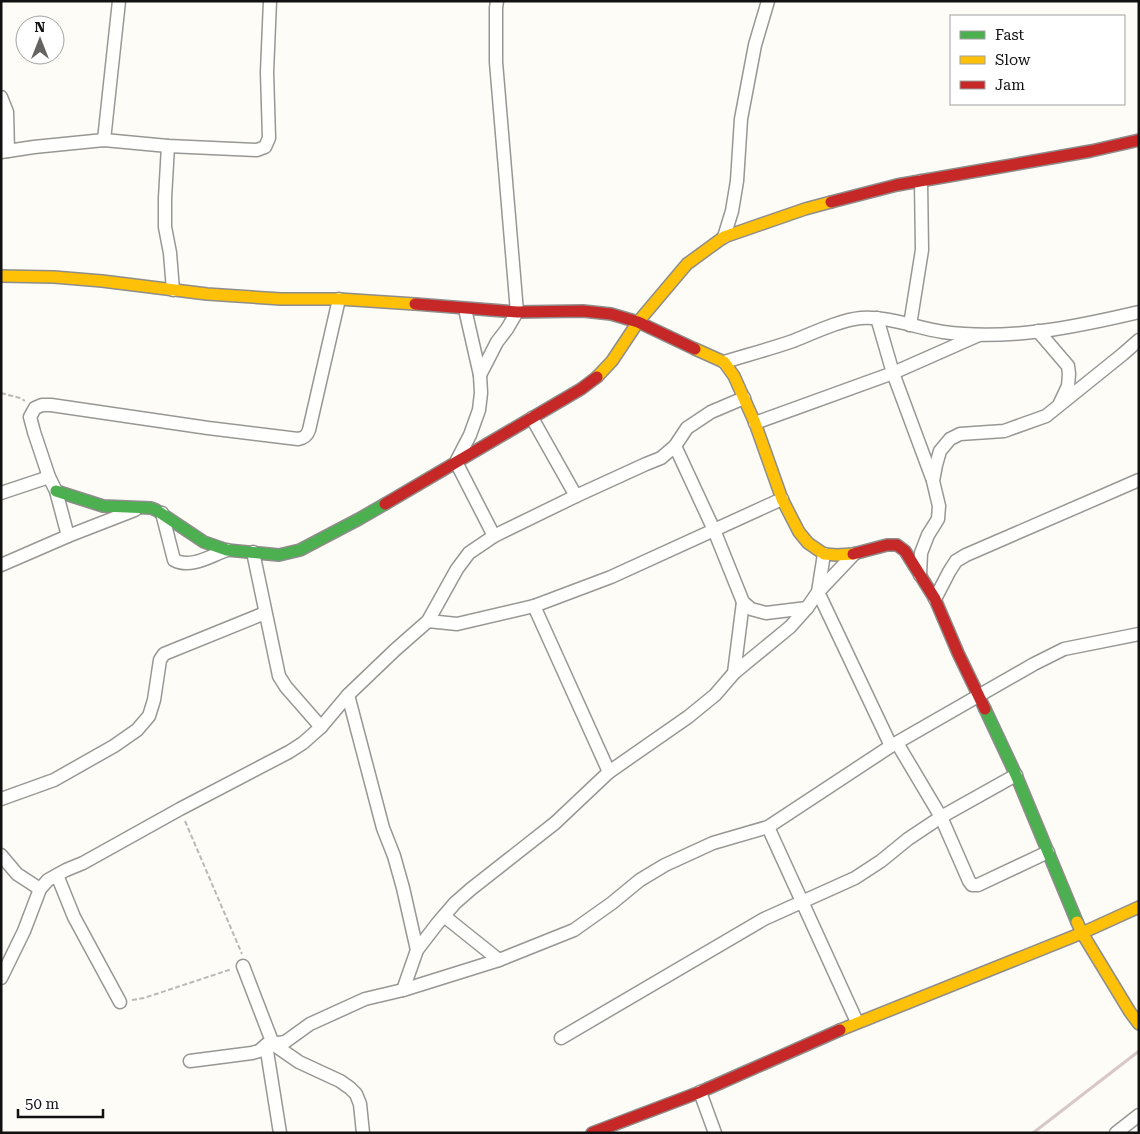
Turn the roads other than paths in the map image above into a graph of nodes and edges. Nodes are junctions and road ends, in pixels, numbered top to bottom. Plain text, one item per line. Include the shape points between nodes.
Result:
1 (119, 1) edge
2 (270, 1) edge
3 (497, 1) edge
4 (768, 1) edge
5 (1, 97) edge
6 (104, 140) junction
7 (1139, 140) edge
8 (168, 146) junction
9 (5, 151) edge
10 (921, 181) junction
11 (724, 237) junction
12 (3, 278) edge
13 (173, 290) junction
14 (339, 299) junction
15 (465, 308) junction
16 (517, 312) junction
17 (1139, 312) edge
18 (877, 318) junction
19 (638, 322) junction
20 (910, 325) junction
21 (1038, 331) junction
22 (980, 334) junction
23 (1139, 340) edge
24 (724, 362) junction
25 (893, 374) junction
26 (480, 375) junction
27 (744, 398) junction
28 (1058, 406) junction
29 (532, 418) junction
30 (755, 423) junction
31 (675, 446) junction
32 (456, 462) junction
33 (49, 477) junction
34 (1139, 480) edge
35 (933, 481) junction
36 (56, 491) junction
37 (1, 493) edge
38 (576, 496) junction
39 (782, 499) junction
40 (140, 508) junction
41 (162, 513) junction
42 (714, 530) junction
43 (68, 536) junction
44 (494, 536) junction
45 (227, 550) junction
46 (253, 552) junction
47 (824, 554) junction
48 (854, 554) junction
49 (1, 565) edge
50 (920, 575) junction
51 (818, 592) junction
52 (935, 600) junction
53 (743, 602) junction
54 (534, 606) junction
55 (807, 608) junction
56 (265, 613) junction
57 (428, 621) junction
58 (1139, 634) edge
59 (734, 673) junction
60 (348, 695) junction
61 (979, 696) junction
62 (321, 727) junction
63 (894, 744) junction
64 (609, 772) junction
65 (1016, 776) junction
66 (1, 799) edge
67 (941, 817) junction
68 (768, 827) junction
69 (1048, 852) junction
70 (1, 855) edge
71 (57, 876) junction
72 (40, 889) junction
73 (803, 902) junction
74 (1139, 907) edge
75 (444, 916) junction
76 (1082, 933) junction
77 (417, 950) junction
78 (500, 960) junction
79 (243, 966) road end
80 (1, 978) edge
81 (403, 990) junction
82 (120, 1002) road end
83 (857, 1022) junction
84 (1139, 1024) edge
85 (562, 1038) dead end
86 (270, 1045) junction
87 (190, 1062) dead end
88 (700, 1092) junction
89 (1139, 1115) edge
90 (280, 1133) edge
91 (363, 1133) edge
92 (592, 1133) edge
93 (715, 1133) edge
94 (1116, 1133) edge

1 - 6 street
2 - 8 street via 269,138 265,147 257,150
3 - 16 street via 496,62
4 - 11 street via 755,45 741,119 737,181
5 - 9 street via 7,112
6 - 8 street
6 - 9 street
7 - 10 street
8 - 13 street via 165,227
10 - 11 street via 805,209
10 - 20 street via 922,250
11 - 19 street via 687,264
12 - 13 street via 54,277
13 - 14 street via 281,299
14 - 15 street
14 - 33 street via 309,430 303,438 42,405 35,408 30,417
15 - 16 street
15 - 26 street
16 - 19 street via 583,311 611,314
16 - 26 street
17 - 21 street
18 - 20 street
18 - 24 street via 851,320
18 - 25 street
19 - 24 street
19 - 29 street via 599,375 581,390
20 - 22 street via 943,332
21 - 22 street
21 - 28 street via 1068,366 1068,386
22 - 25 street
23 - 28 street
24 - 27 street
25 - 30 street
25 - 35 street
26 - 32 street via 479,410
27 - 30 street
27 - 31 street via 711,412 687,428
28 - 35 street via 1046,416 1004,431 960,434 950,439 940,451
29 - 32 street
29 - 38 street
30 - 39 street
31 - 38 street via 661,458
31 - 42 street
32 - 44 street
32 - 46 street via 300,550 278,555
33 - 36 street
33 - 37 street
34 - 52 street via 956,561
35 - 50 street via 939,506 938,519 921,553
36 - 40 street via 103,506
36 - 43 street
38 - 44 street
39 - 42 street
39 - 47 street via 799,532
40 - 41 street
40 - 43 street
41 - 45 street via 204,542
41 - 45 street via 174,560 179,563 196,562
42 - 53 street
42 - 54 street via 611,577
43 - 49 street
44 - 57 street via 469,553 457,568
45 - 46 street
46 - 56 street
47 - 48 street
47 - 51 street
48 - 50 street via 887,544 897,546 905,551
48 - 51 street
50 - 52 street
51 - 55 street
51 - 63 street
52 - 61 street
53 - 55 street via 750,609 766,613
53 - 59 street
54 - 57 street via 457,624
54 - 64 street
55 - 59 street via 790,627
56 - 62 street via 279,676
56 - 66 street via 164,654 149,716 137,730 54,780
57 - 60 street
58 - 61 street via 1064,649
59 - 64 street via 715,695 688,717
60 - 62 street
60 - 77 street via 383,828 403,888
61 - 63 street
61 - 65 street
62 - 71 street via 289,752
63 - 67 street
63 - 68 street
64 - 75 street via 555,823 471,889
65 - 67 street
65 - 69 street
67 - 69 street via 972,885 978,886
67 - 73 street via 855,878
68 - 73 street
68 - 78 street via 713,843 665,865 574,930
69 - 76 street
70 - 72 street via 17,874
71 - 72 street
71 - 82 street via 74,917
72 - 80 street
73 - 83 street
73 - 85 street via 764,919
74 - 76 street
75 - 77 street
75 - 78 street
76 - 83 street
76 - 84 street
77 - 81 street
78 - 81 street
79 - 86 street
81 - 86 street via 365,999 310,1024 285,1042
83 - 88 street
86 - 87 street via 252,1053
86 - 90 street
86 - 91 street via 350,1088 360,1104
88 - 92 street
88 - 93 street
89 - 94 street

